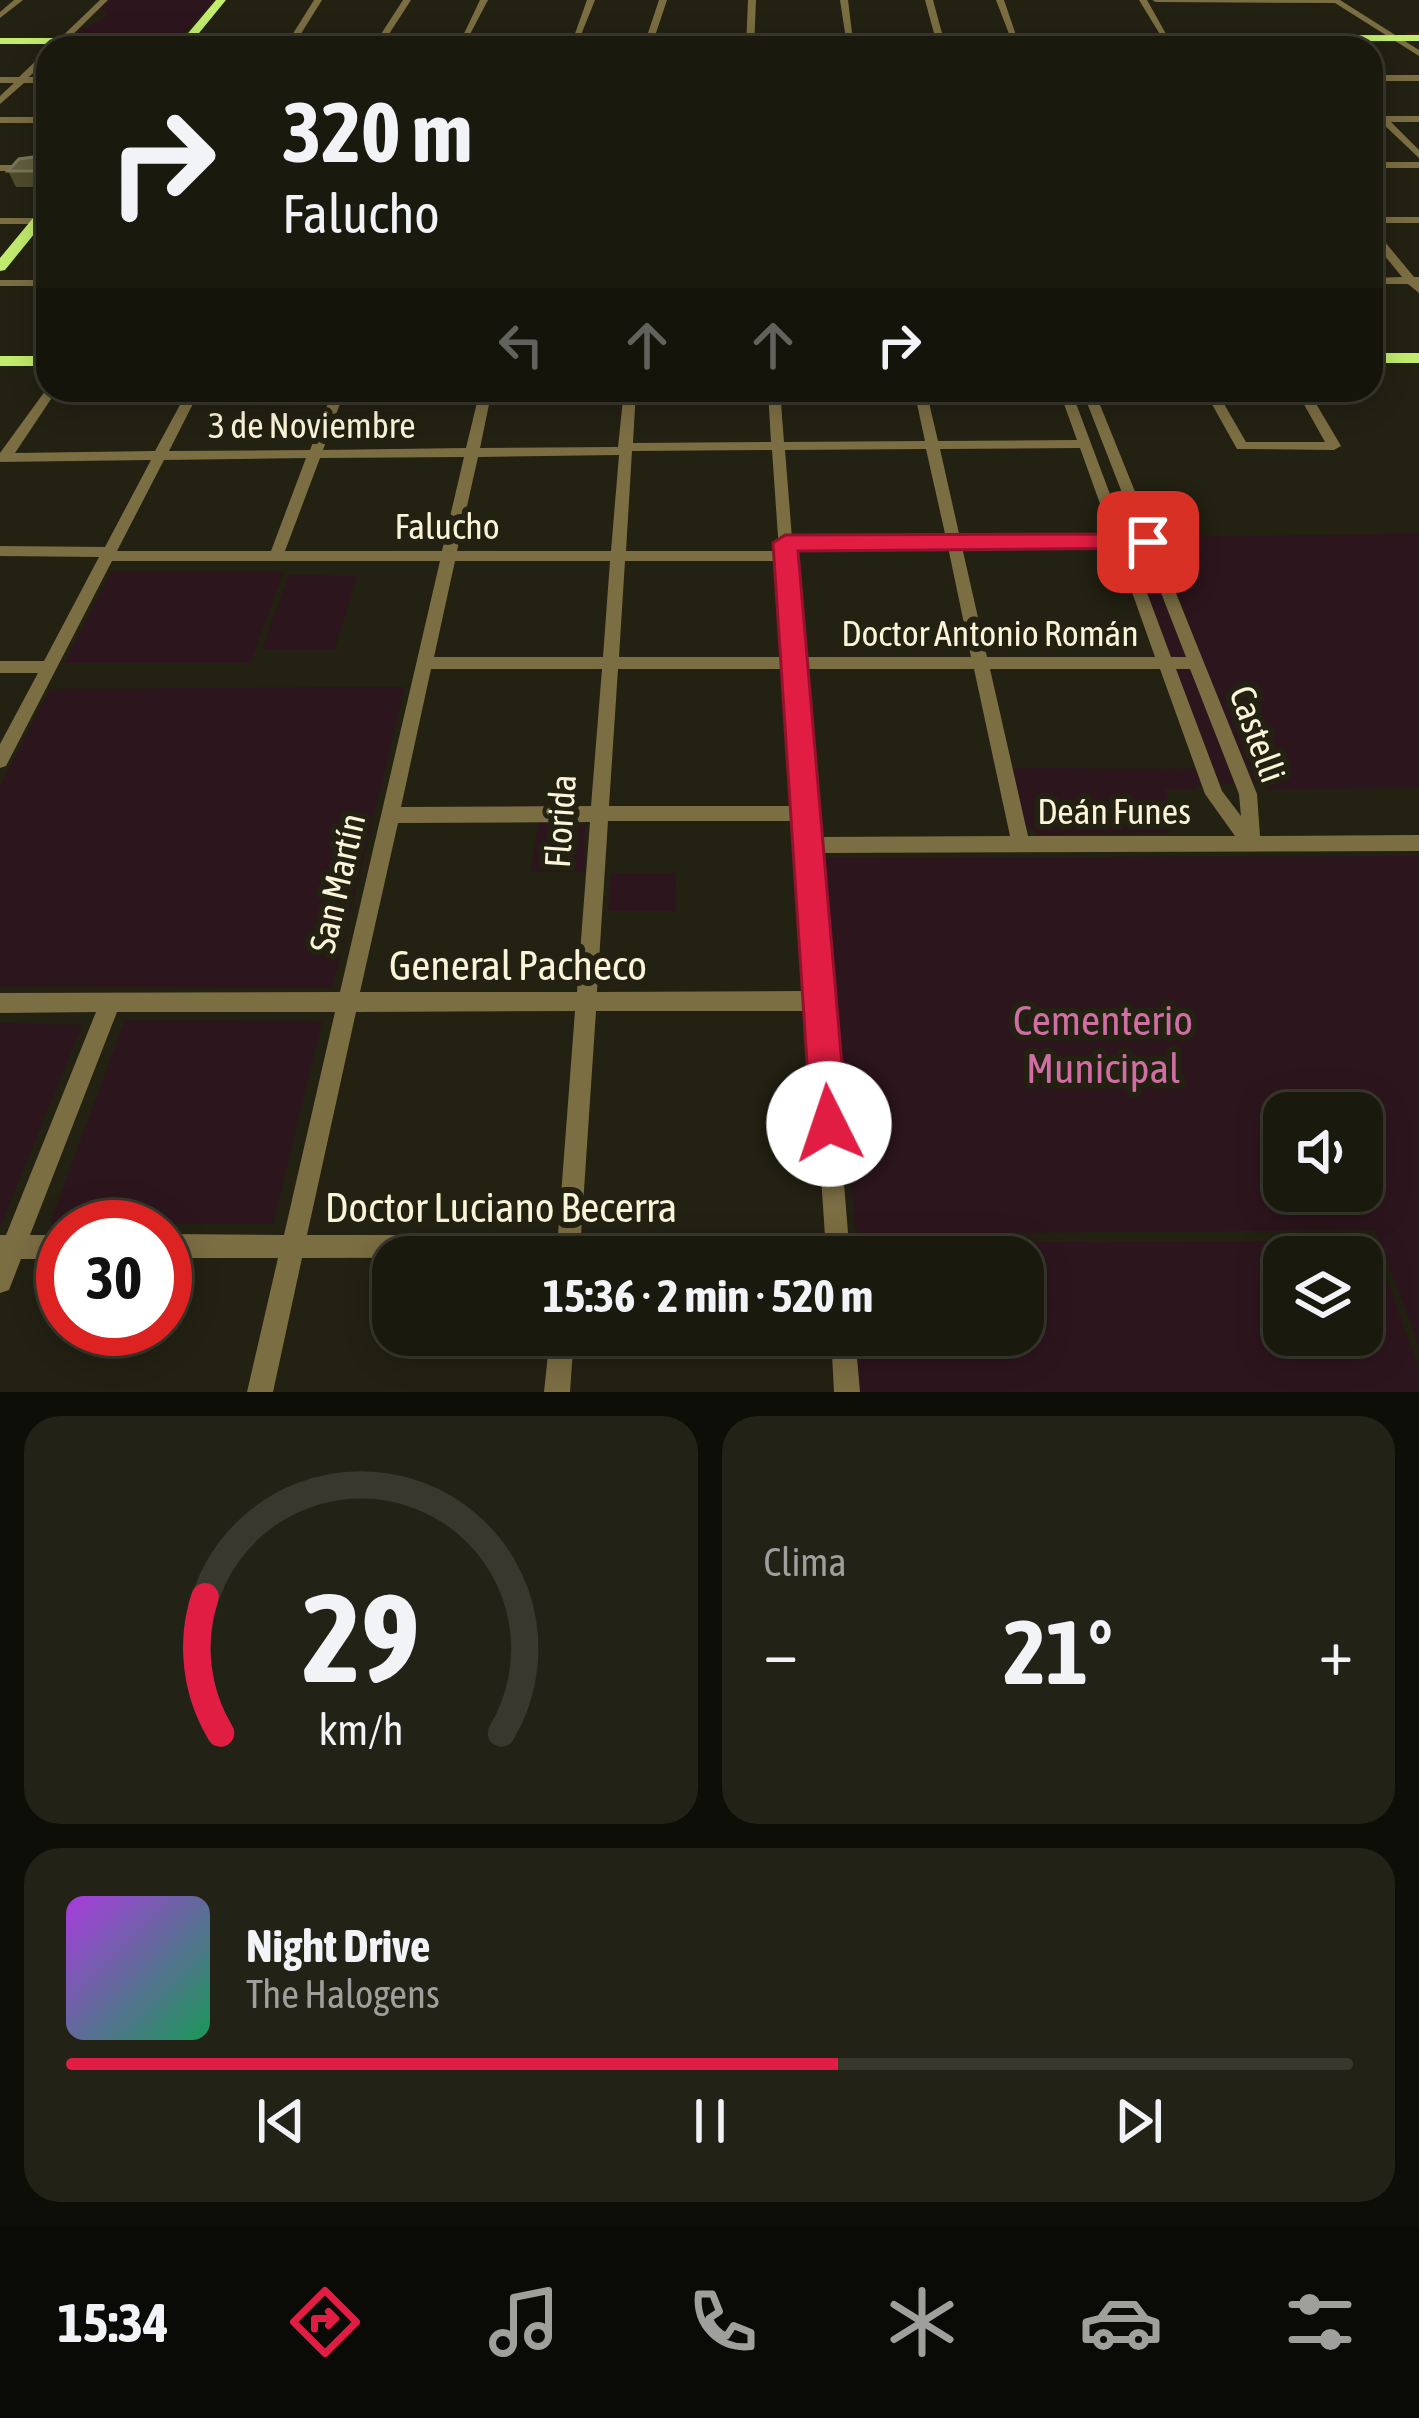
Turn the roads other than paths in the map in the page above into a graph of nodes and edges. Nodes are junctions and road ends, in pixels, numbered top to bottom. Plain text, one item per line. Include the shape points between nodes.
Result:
1 (19, 0) edge
2 (104, 0) edge
3 (221, 0) edge
4 (318, 0) edge
5 (406, 0) edge
6 (484, 0) edge
7 (591, 0) edge
8 (663, 0) edge
9 (752, 0) edge
10 (844, 0) edge
11 (929, 0) edge
12 (1000, 0) edge
13 (1143, 0) edge
14 (1156, 0) edge
15 (1239, 0) edge
16 (1336, 1) edge
17 (0, 16) edge
18 (66, 36) edge
19 (191, 36) edge
20 (296, 36) edge
21 (384, 36) edge
22 (470, 36) edge
23 (571, 36) edge
24 (651, 36) edge
25 (750, 36) edge
26 (844, 36) edge
27 (939, 36) edge
28 (1021, 36) edge
29 (1165, 36) edge
30 (1383, 38) edge
31 (1389, 38) junction
32 (1419, 38) edge
33 (0, 40) edge
34 (36, 45) edge
35 (1419, 54) edge
36 (36, 65) edge
37 (1419, 77) edge
38 (1383, 78) edge
39 (0, 80) edge
40 (21, 80) junction
41 (36, 80) edge
42 (0, 100) edge
43 (1383, 119) edge
44 (1419, 119) edge
45 (0, 120) edge
46 (36, 121) edge
47 (1383, 124) edge
48 (1419, 155) edge
49 (1383, 165) edge
50 (1419, 165) edge
51 (0, 168) edge
52 (36, 168) edge
53 (36, 218) edge
54 (1383, 220) edge
55 (1419, 220) edge
56 (0, 221) edge
57 (36, 226) edge
58 (1383, 246) edge
59 (0, 267) edge
60 (1383, 281) edge
61 (0, 283) edge
62 (36, 283) edge
63 (1416, 284) edge
64 (1383, 358) edge
65 (1419, 358) edge
66 (0, 361) edge
67 (36, 361) edge
68 (42, 402) edge
69 (188, 402) edge
70 (335, 402) edge
71 (483, 402) edge
72 (629, 402) edge
73 (775, 402) edge
74 (923, 402) edge
75 (1070, 402) edge
76 (1093, 402) edge
77 (1217, 402) edge
78 (1309, 402) edge
79 (778, 446) junction
80 (933, 446) junction
81 (1087, 446) junction
82 (1111, 448) junction
83 (624, 449) junction
84 (315, 455) junction
85 (472, 455) junction
86 (159, 456) junction
87 (2, 459) edge
88 (1122, 542) junction
89 (1148, 542) junction
90 (955, 544) junction
91 (786, 550) junction
92 (0, 551) edge
93 (108, 554) junction
94 (276, 556) junction
95 (449, 556) junction
96 (616, 556) junction
97 (424, 662) junction
98 (1166, 662) junction
99 (980, 663) junction
100 (1197, 663) junction
101 (608, 664) junction
102 (794, 664) junction
103 (0, 667) edge
104 (49, 668) junction
105 (0, 760) edge
106 (805, 813) junction
107 (596, 814) junction
108 (389, 815) junction
109 (1419, 843) edge
110 (1021, 844) junction
111 (808, 845) junction
112 (1252, 845) junction
113 (821, 1001) junction
114 (0, 1003) edge
115 (110, 1004) junction
116 (347, 1004) junction
117 (584, 1004) junction
118 (570, 1236) edge
119 (836, 1236) edge
120 (292, 1245) junction
121 (192, 1246) edge
122 (7, 1247) edge
123 (372, 1247) edge
124 (0, 1281) edge
125 (560, 1356) edge
126 (845, 1356) edge
127 (260, 1392) edge
128 (557, 1392) edge
129 (848, 1392) edge

1 - 17 street
2 - 18 street
3 - 19 main road
4 - 20 street
5 - 21 street
6 - 22 street
7 - 23 street
8 - 24 street
9 - 25 street
10 - 26 street
11 - 27 street
12 - 28 street
13 - 29 street
14 - 15 street
15 - 16 street
16 - 31 street
30 - 31 main road
31 - 32 main road
31 - 35 street
33 - 34 main road
36 - 40 street
37 - 38 street
39 - 40 street
40 - 41 street
40 - 42 street
43 - 44 street
45 - 46 street
47 - 48 street
49 - 50 street
51 - 52 street
53 - 56 street
54 - 55 street
57 - 59 main road
58 - 63 street
60 - 63 street
61 - 62 street
64 - 65 main road
66 - 67 main road
68 - 87 street
69 - 86 street
70 - 84 street
71 - 85 street, San Martín
72 - 83 street, Florida
73 - 79 street
74 - 80 street
75 - 81 street, Castelli
76 - 82 street, Castelli
77 - 78 street via 1242,446 1334,446
79 - 80 street, 3 de Noviembre
79 - 83 street, 3 de Noviembre
79 - 91 street
80 - 81 street, 3 de Noviembre
80 - 90 street
81 - 82 street, 3 de Noviembre
81 - 88 street, Castelli
82 - 89 street, Castelli
83 - 85 street, 3 de Noviembre
83 - 96 street, Florida
84 - 85 street, 3 de Noviembre
84 - 86 street, 3 de Noviembre
84 - 94 street
85 - 95 street, San Martín
86 - 87 street, 3 de Noviembre
86 - 93 street
88 - 89 street, Falucho
88 - 90 street, Falucho
88 - 98 street, Castelli
89 - 100 street, Castelli
90 - 91 street, Falucho
90 - 99 street
91 - 96 street, Falucho
91 - 102 street
92 - 93 street, Falucho
93 - 94 street, Falucho
93 - 104 street
94 - 95 street, Falucho
95 - 96 street, Falucho
95 - 97 street, San Martín
96 - 101 street, Florida
97 - 101 street, Doctor Antonio Román
97 - 108 street, San Martín
98 - 99 street, Doctor Antonio Román
98 - 100 street, Doctor Antonio Román
98 - 112 street, Castelli via 1214,794
99 - 102 street, Doctor Antonio Román
99 - 110 street
100 - 112 street, Castelli via 1248,794
101 - 102 street, Doctor Antonio Román
101 - 107 street, Florida
102 - 106 street
103 - 104 street
104 - 105 street
106 - 107 street
106 - 111 street
107 - 108 street
107 - 117 street, Florida
108 - 116 street, San Martín
109 - 112 street, Deán Funes
110 - 111 street, Deán Funes
110 - 112 street, Deán Funes
111 - 113 street
113 - 117 street, General Pacheco
113 - 119 street
114 - 115 street, General Pacheco
115 - 116 street, General Pacheco
115 - 122 street
116 - 117 street, General Pacheco
116 - 120 street, San Martín
117 - 118 street, Florida
120 - 121 street, Doctor Luciano Becerra
120 - 123 street, Doctor Luciano Becerra
120 - 127 street, San Martín
122 - 124 street
125 - 128 street
126 - 129 street

